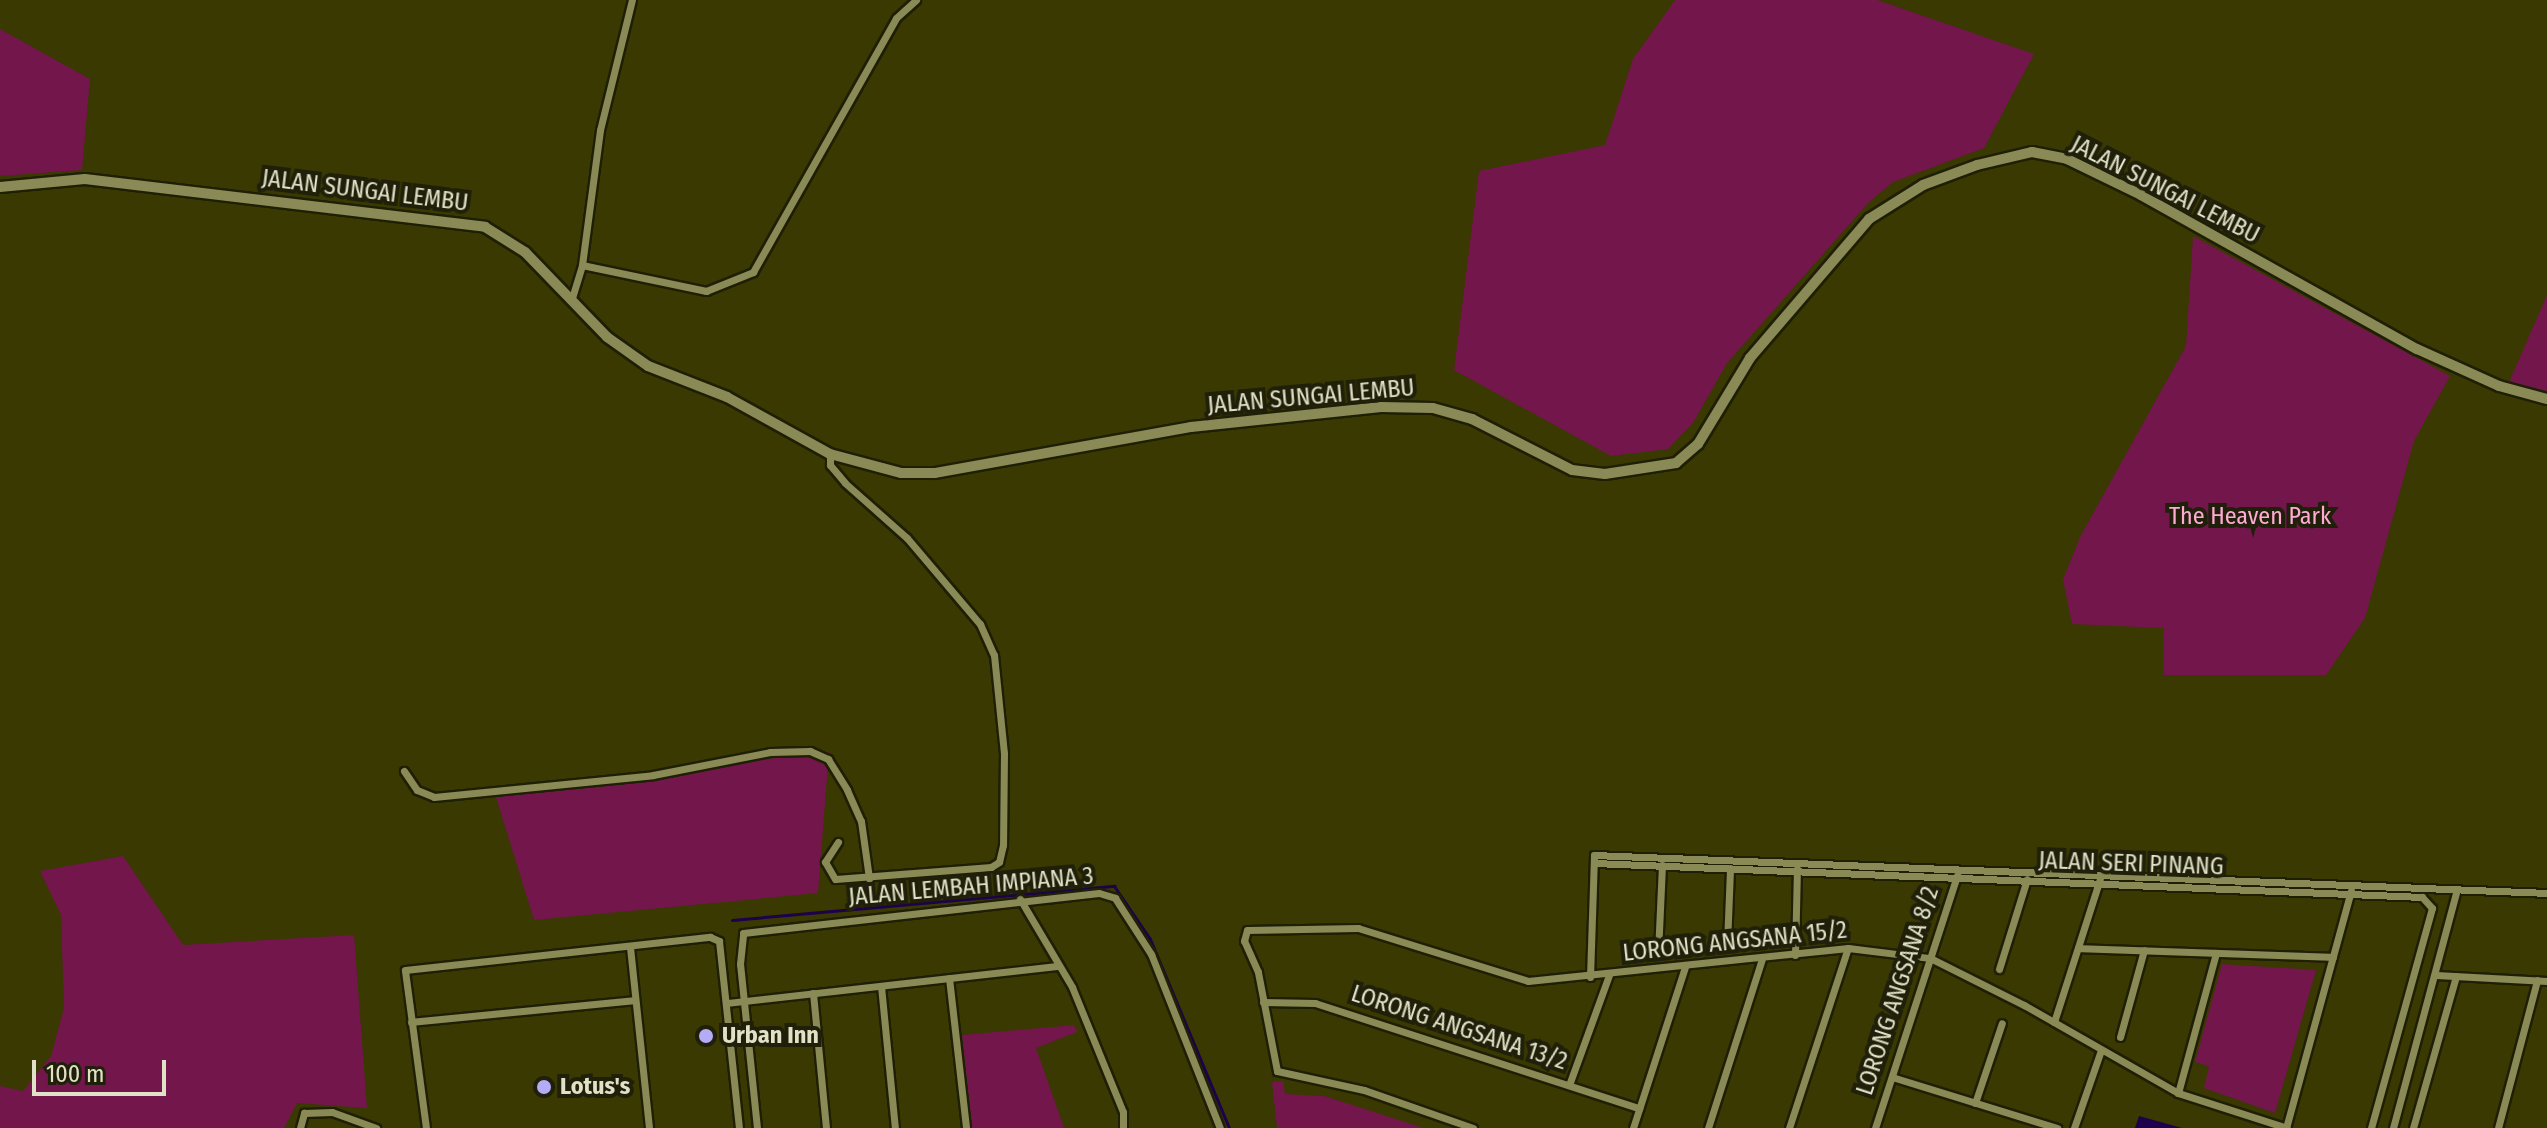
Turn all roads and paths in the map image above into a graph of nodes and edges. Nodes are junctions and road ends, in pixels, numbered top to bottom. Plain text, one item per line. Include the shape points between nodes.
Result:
1 (632, 0) edge
2 (916, 0) edge
3 (0, 187) edge
4 (582, 265) junction
5 (572, 298) junction
6 (2547, 399) edge
7 (830, 454) junction
8 (404, 771) dead end
9 (838, 842) dead end
10 (1797, 860) junction
11 (1594, 863) junction
12 (1662, 865) junction
13 (1959, 867) junction
14 (1730, 868) junction
15 (1797, 870) junction
16 (2102, 873) junction
17 (1956, 877) junction
18 (869, 878) junction
19 (2027, 879) junction
20 (2099, 882) junction
21 (2351, 888) junction
22 (2457, 889) junction
23 (2547, 893) edge
24 (1020, 899) junction
25 (1727, 944) dead end
26 (630, 947) junction
27 (1848, 948) junction
28 (2078, 948) junction
29 (2144, 950) junction
30 (1658, 953) dead end
31 (2216, 953) junction
32 (1795, 955) junction
33 (2333, 957) junction
34 (1930, 958) junction
35 (1762, 959) junction
36 (1058, 966) junction
37 (1685, 967) junction
38 (1999, 969) dead end
39 (1609, 975) junction
40 (2436, 975) junction
41 (2456, 976) junction
42 (1590, 977) junction
43 (949, 978) junction
44 (2537, 980) junction
45 (2547, 981) edge
46 (881, 986) junction
47 (813, 993) junction
48 (635, 1000) junction
49 (744, 1001) junction
50 (1263, 1002) junction
51 (727, 1003) junction
52 (411, 1022) junction
53 (2054, 1022) junction
54 (2002, 1023) dead end
55 (2120, 1037) dead end
56 (2101, 1050) junction
57 (1892, 1077) junction
58 (1569, 1085) junction
59 (2178, 1093) junction
60 (1975, 1103) junction
61 (1639, 1108) junction
62 (300, 1128) edge
63 (376, 1128) edge
64 (426, 1128) edge
65 (649, 1128) edge
66 (739, 1128) edge
67 (757, 1128) edge
68 (826, 1128) edge
69 (895, 1128) edge
70 (966, 1128) edge
71 (1123, 1128) edge
72 (1220, 1128) edge
73 (1473, 1128) edge
74 (1633, 1128) edge
75 (1708, 1128) edge
76 (1789, 1128) edge
77 (1875, 1128) edge
78 (2057, 1128) edge
79 (2074, 1128) edge
80 (2286, 1128) edge
81 (2371, 1128) edge
82 (2393, 1128) edge
83 (2413, 1128) edge
84 (2498, 1128) edge

1 - 4 street via 600,130
2 - 4 street via 896,18 753,272 706,291
3 - 5 main road, JALAN SUNGAI LEMBU via 85,179 470,223 498,233 525,252
4 - 5 street
5 - 7 main road, JALAN SUNGAI LEMBU via 627,353 727,397
6 - 7 main road, JALAN SUNGAI LEMBU via 2441,361 2141,195 2067,159 2032,152 1923,185 1869,219 1750,358 1698,444 1676,463 1616,473 1572,470 1472,419 1433,408 1381,407 1191,427 935,473 872,469
7 - 18 street via 830,465 845,483 907,538 980,624 994,655 1004,753 999,862
8 - 18 street via 417,790 434,797 653,775 770,752 810,751 828,759 847,790 861,821
9 - 18 street via 826,854 830,876
10 - 11 street, JALAN SERI PINANG via 1594,855
10 - 13 street, JALAN SERI PINANG
10 - 15 street
11 - 12 street, JALAN SERI PINANG
11 - 42 street
12 - 14 street, JALAN SERI PINANG
12 - 30 street
13 - 16 street, JALAN SERI PINANG
13 - 17 street, LORONG ANGSANA 8/2
14 - 15 street, JALAN SERI PINANG
14 - 25 street
15 - 17 street, JALAN SERI PINANG
15 - 32 street
16 - 20 street
16 - 21 street, JALAN SERI PINANG
17 - 19 street, JALAN SERI PINANG
17 - 34 street, LORONG ANGSANA 8/2
19 - 20 street, JALAN SERI PINANG
19 - 38 street
20 - 21 street, JALAN SERI PINANG
20 - 28 street
21 - 22 street, JALAN SERI PINANG
21 - 33 street
21 - 81 street, JALAN SERI PINANG via 2422,897 2432,908
22 - 23 street, JALAN SERI PINANG
22 - 40 street
24 - 36 street
24 - 49 street, JALAN LEMBAH IMPIANA 3 via 752,929 739,944
24 - 72 street, JALAN LEMBAH IMPIANA 3 via 1099,893 1115,898 1151,954
26 - 48 street
26 - 51 street via 716,938
26 - 52 street via 405,970
27 - 32 street, LORONG ANGSANA 15/2
27 - 34 street, LORONG ANGSANA 15/2
27 - 76 street
28 - 29 street
28 - 53 street
29 - 31 street
29 - 55 street
31 - 33 street
31 - 59 street
32 - 35 street, LORONG ANGSANA 15/2
33 - 80 street
34 - 53 street, LORONG ANGSANA 15/2
34 - 57 street, LORONG ANGSANA 8/2
35 - 37 street, LORONG ANGSANA 15/2
35 - 75 street
36 - 43 street
36 - 71 street via 1123,1112
37 - 39 street, LORONG ANGSANA 15/2
37 - 61 street
39 - 42 street, LORONG ANGSANA 15/2
39 - 58 street
40 - 41 street
40 - 82 street
41 - 44 street
41 - 83 street
42 - 50 street, LORONG ANGSANA 15/2 via 1528,981 1358,928 1251,929 1244,941 1258,972
43 - 46 street
43 - 70 street
44 - 45 street
44 - 84 street
46 - 47 street
46 - 69 street
47 - 49 street
47 - 68 street
48 - 52 street
48 - 65 street
49 - 51 street
49 - 67 street, JALAN LEMBAH IMPIANA 3
50 - 58 street, LORONG ANGSANA 13/2 via 1315,1003
50 - 73 street via 1277,1071 1364,1090
51 - 66 street
52 - 64 street
53 - 56 street, LORONG ANGSANA 15/2
54 - 60 street
56 - 59 street, LORONG ANGSANA 15/2
56 - 79 street
57 - 60 street
57 - 77 street, LORONG ANGSANA 8/2
58 - 61 street, LORONG ANGSANA 13/2
59 - 80 street, LORONG ANGSANA 15/2
60 - 78 street
61 - 74 street
62 - 63 street via 304,1113 332,1112

